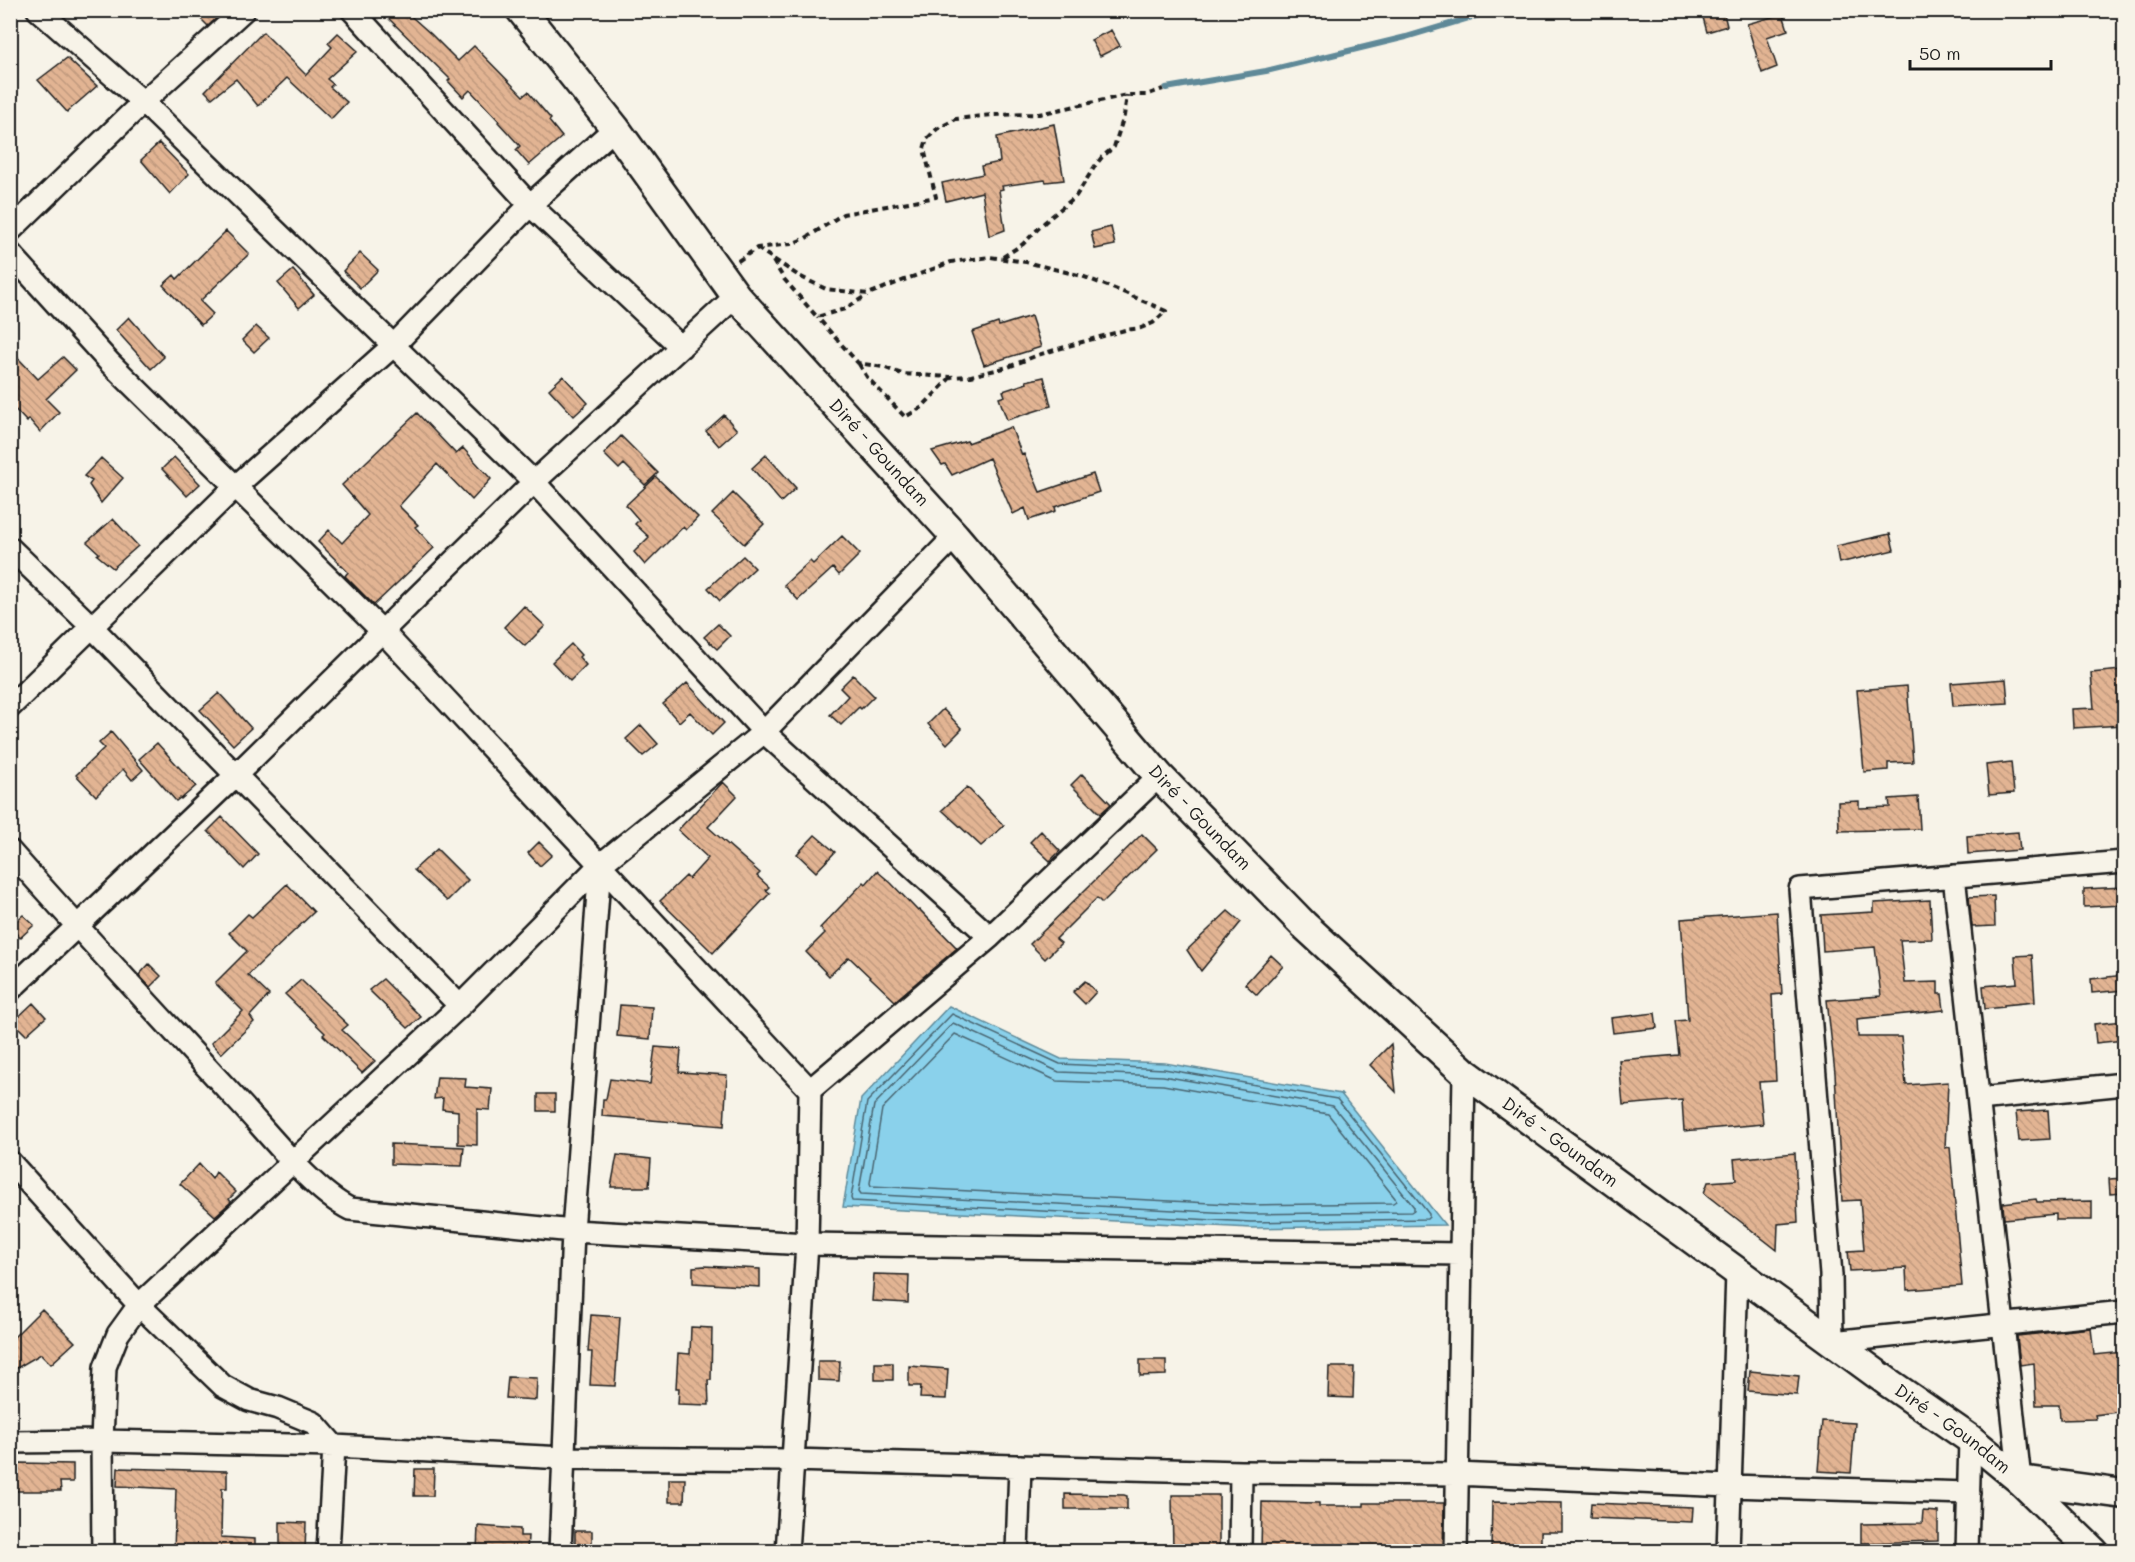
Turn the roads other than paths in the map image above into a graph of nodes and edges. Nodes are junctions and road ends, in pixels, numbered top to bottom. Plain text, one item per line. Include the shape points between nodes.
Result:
1 (38, 10) edge
2 (244, 10) edge
3 (352, 10) edge
4 (521, 10) edge
5 (143, 102) junction
6 (615, 128) junction
7 (530, 205) junction
8 (10, 231) edge
9 (10, 252) edge
10 (736, 296) junction
11 (394, 345) junction
12 (681, 347) junction
13 (534, 482) junction
14 (235, 487) junction
15 (955, 536) junction
16 (10, 548) edge
17 (93, 628) junction
18 (383, 632) junction
19 (10, 707) edge
20 (764, 732) junction
21 (236, 775) junction
22 (1159, 776) junction
23 (10, 851) edge
24 (2124, 862) edge
25 (600, 865) junction
26 (1954, 876) junction
27 (77, 927) junction
28 (990, 937) junction
29 (10, 990) edge
30 (460, 1006) junction
31 (1464, 1072) junction
32 (2124, 1084) edge
33 (810, 1090) junction
34 (1979, 1099) junction
35 (293, 1160) junction
36 (10, 1162) edge
37 (573, 1231) junction
38 (807, 1244) junction
39 (1460, 1254) junction
40 (1737, 1272) junction
41 (139, 1305) junction
42 (2124, 1312) edge
43 (2003, 1324) junction
44 (1832, 1342) junction
45 (1970, 1439) junction
46 (102, 1441) junction
47 (10, 1442) edge
48 (334, 1446) junction
49 (564, 1458) junction
50 (791, 1460) junction
51 (1020, 1466) junction
52 (1241, 1472) junction
53 (1456, 1474) junction
54 (2020, 1480) junction
55 (1730, 1486) junction
56 (1969, 1493) junction
57 (2124, 1494) edge
58 (103, 1551) edge
59 (328, 1551) edge
60 (560, 1551) edge
61 (787, 1551) edge
62 (1017, 1551) edge
63 (1240, 1551) edge
64 (1456, 1551) edge
65 (1728, 1551) edge
66 (1967, 1551) edge
67 (2094, 1551) edge

1 - 5 street
2 - 5 street
3 - 7 street
4 - 6 main road, Diré - Goundam
5 - 8 street
5 - 11 street
6 - 7 street
6 - 10 main road, Diré - Goundam
7 - 11 street
7 - 12 street
9 - 14 street via 110,363
10 - 12 street
10 - 15 main road, Diré - Goundam
11 - 13 street
11 - 14 street
12 - 13 street
13 - 18 street
13 - 20 street
14 - 17 street
14 - 18 street
15 - 20 street
15 - 22 main road, Diré - Goundam
16 - 17 street
17 - 19 street
17 - 21 street
18 - 21 street
18 - 25 street
20 - 25 street
20 - 28 street
21 - 27 street
21 - 30 street
22 - 28 street
22 - 31 main road, Diré - Goundam via 1304,926
23 - 27 street
24 - 26 street
25 - 30 street
25 - 33 street
25 - 37 street
26 - 34 street
26 - 44 street via 1800,890 1831,1275
27 - 29 street
27 - 35 street
28 - 33 street
30 - 35 street
31 - 39 street
31 - 40 main road, Diré - Goundam
32 - 34 street
33 - 38 street
34 - 43 street
35 - 37 street via 337,1203 350,1209
35 - 41 street
36 - 41 street
37 - 38 street
37 - 49 street
38 - 39 street
38 - 50 street
39 - 53 street
40 - 44 main road, Diré - Goundam
40 - 55 street
41 - 46 street via 118,1334 105,1367
41 - 48 street via 223,1386 249,1400 314,1423
42 - 43 street
43 - 44 street
43 - 54 street
44 - 45 main road, Diré - Goundam
45 - 54 main road, Diré - Goundam
45 - 56 street
46 - 47 street
46 - 48 street
46 - 58 street
48 - 49 street
48 - 59 street
49 - 50 street
49 - 60 street
50 - 51 street
50 - 61 street
51 - 52 street
51 - 62 street
52 - 53 street
52 - 63 street
53 - 55 street
53 - 64 street
54 - 57 main road
54 - 67 main road, Diré - Goundam
55 - 56 street
55 - 65 street
56 - 66 street

